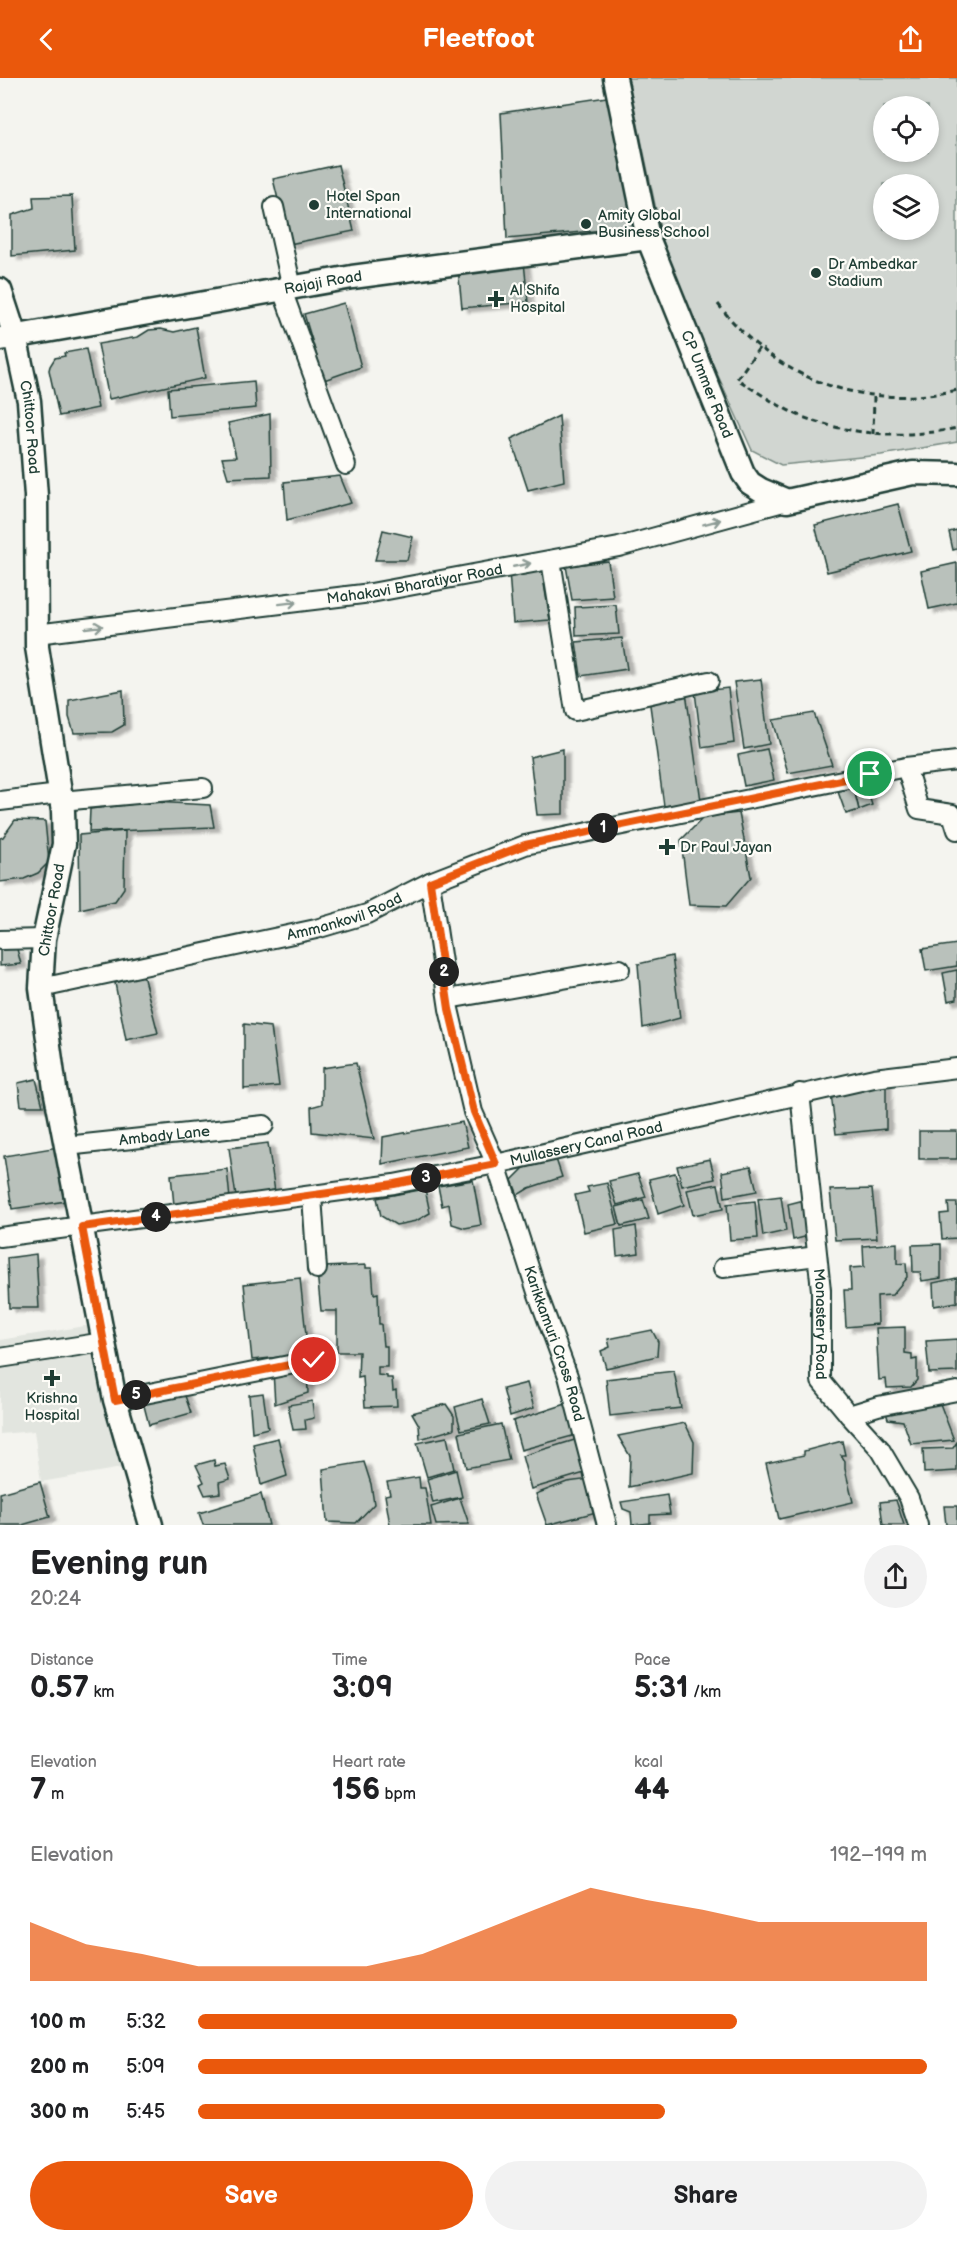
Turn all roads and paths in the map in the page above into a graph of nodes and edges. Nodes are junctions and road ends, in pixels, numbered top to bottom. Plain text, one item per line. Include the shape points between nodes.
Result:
1 (615, 78) edge
2 (274, 207) dead end
3 (648, 238) junction
4 (287, 289) junction
5 (0, 290) edge
6 (718, 304) dead end
7 (7, 338) edge
8 (759, 348) junction
9 (957, 390) edge
10 (874, 396) junction
11 (957, 428) edge
12 (873, 434) junction
13 (346, 465) dead end
14 (957, 474) edge
15 (787, 501) junction
16 (551, 560) junction
17 (36, 634) junction
18 (709, 681) dead end
19 (957, 761) edge
20 (906, 767) junction
21 (203, 788) dead end
22 (61, 798) junction
23 (0, 801) edge
24 (957, 830) edge
25 (430, 882) junction
26 (44, 939) junction
27 (0, 940) edge
28 (620, 969) dead end
29 (41, 988) junction
30 (448, 999) junction
31 (957, 1068) edge
32 (800, 1093) junction
33 (264, 1125) dead end
34 (66, 1146) junction
35 (496, 1164) junction
36 (312, 1196) junction
37 (82, 1227) junction
38 (0, 1237) edge
39 (817, 1256) junction
40 (723, 1268) dead end
41 (316, 1269) dead end
42 (104, 1342) junction
43 (0, 1358) edge
44 (314, 1360) dead end
45 (957, 1391) edge
46 (115, 1400) junction
47 (849, 1415) junction
48 (151, 1525) edge
49 (607, 1525) edge
50 (918, 1525) edge

1 - 3 main road, CP Ummer Road
2 - 4 street
3 - 4 main road, Rajaji Road
3 - 15 main road, CP Ummer Road via 743,472 760,490
4 - 7 main road, Rajaji Road
4 - 13 street
5 - 7 main road, Chittoor Road
6 - 8 path
7 - 17 main road, Chittoor Road via 29,402 36,496
8 - 10 path via 816,381
8 - 12 path via 737,379 812,421
9 - 10 path via 907,398
10 - 12 path
11 - 12 path via 930,434
14 - 15 main road via 913,473
16 -> 15 street, Mahakavi Bharatiyar Road via 619,547
17 -> 16 street, Mahakavi Bharatiyar Road via 371,593
16 - 18 street via 575,711
17 - 22 main road, Chittoor Road
19 - 20 street, Ammankovil Road
20 - 24 street via 919,809 952,814
20 - 25 street, Ammankovil Road via 525,845
21 - 22 street
22 - 23 street
22 - 26 main road, Chittoor Road via 64,844
25 - 29 street, Ammankovil Road via 367,914 316,929
25 - 30 street, Karikkamuri Cross Road
26 - 27 street
26 - 29 main road, Chittoor Road
28 - 30 street
29 - 34 main road, Chittoor Road
30 - 35 street, Karikkamuri Cross Road via 474,1112
31 - 32 street, Mullassery Canal Road via 874,1078
32 - 35 street, Mullassery Canal Road
32 - 39 street, Monastery Road
33 - 34 street, Ambady Lane
34 - 37 main road, Chittoor Road
35 - 36 street, Mullassery Canal Road
35 - 49 street, Karikkamuri Cross Road via 568,1376
36 - 37 street, Mullassery Canal Road
36 - 41 street
37 - 38 street, Mullassery Canal Road
37 - 42 main road, Chittoor Road
39 - 40 street
39 - 47 street, Monastery Road via 821,1381
42 - 43 street
42 - 46 main road, Chittoor Road
44 - 46 street
45 - 47 street
46 - 48 main road, Chittoor Road
47 - 50 street, Monastery Road via 880,1449 909,1498

